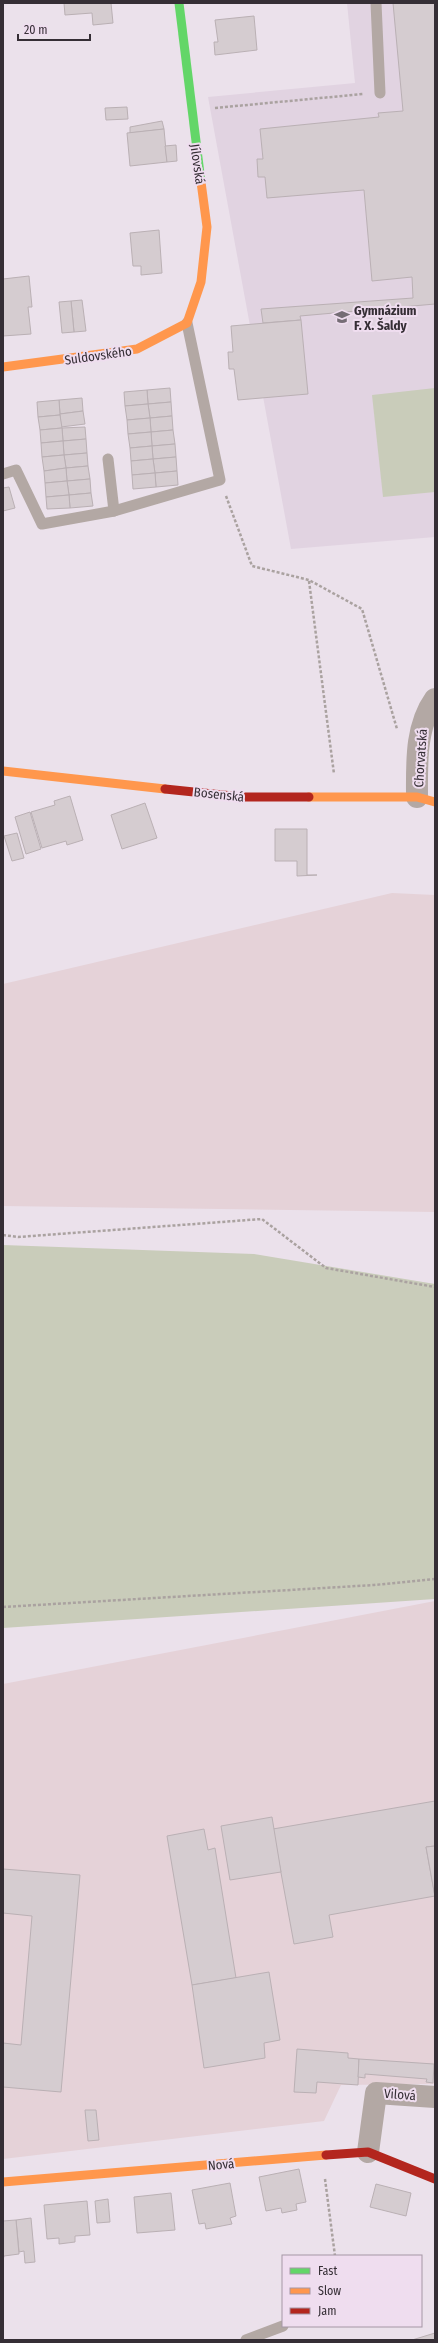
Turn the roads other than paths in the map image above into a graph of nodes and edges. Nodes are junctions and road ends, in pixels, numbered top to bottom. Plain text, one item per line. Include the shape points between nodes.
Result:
1 (179, 3) edge
2 (376, 3) edge
3 (380, 93) road end
4 (187, 323) junction
5 (3, 367) edge
6 (108, 459) dead end
7 (3, 474) edge
8 (114, 511) junction
9 (435, 699) edge
10 (3, 771) edge
11 (426, 799) edge
12 (435, 2097) edge
13 (368, 2152) junction
14 (435, 2179) edge
15 (3, 2182) edge
16 (282, 2326) edge
17 (246, 2340) edge

1 - 4 street, Jílovská via 207,227 201,282
2 - 3 lane
4 - 5 street, Suldovského via 137,349
4 - 8 lane via 220,480
6 - 8 lane
7 - 8 lane via 16,470 42,524
9 - 11 street, Chorvatská via 422,722 417,762
10 - 11 street, Bosenská via 242,797
12 - 13 street, Vilová via 376,2093
13 - 14 street, Nová
13 - 15 street, Nová
16 - 17 lane

